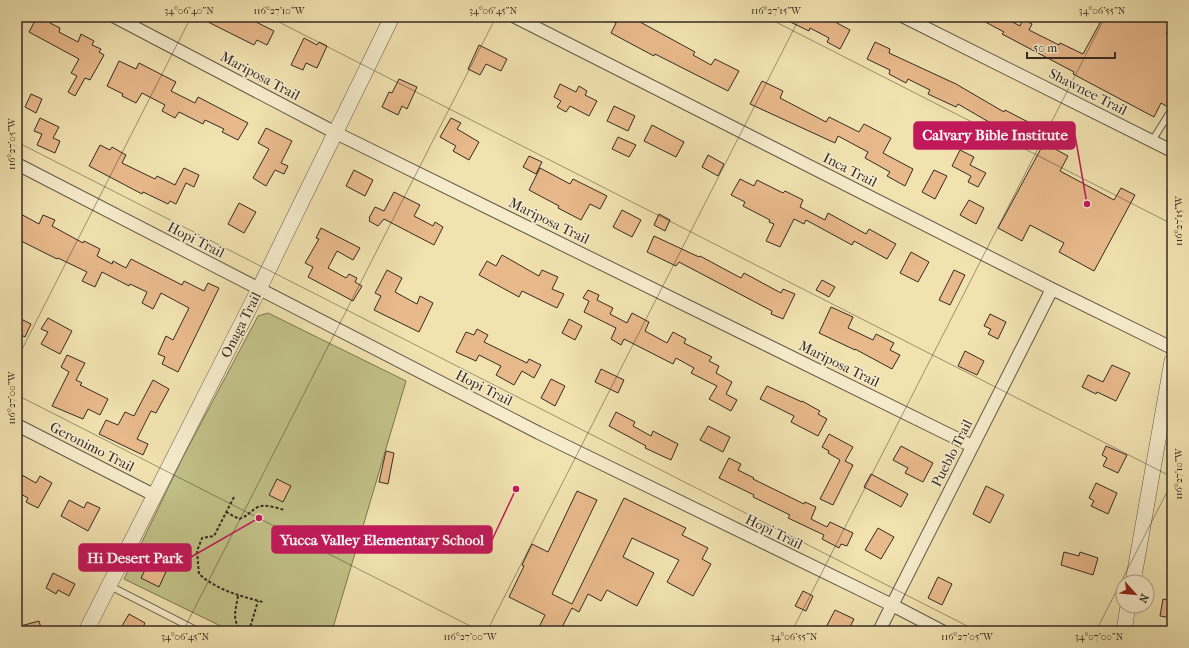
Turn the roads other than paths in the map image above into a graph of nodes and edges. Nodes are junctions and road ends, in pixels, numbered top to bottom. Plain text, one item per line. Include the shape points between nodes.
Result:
1 (115, 17) edge
2 (392, 17) edge
3 (515, 17) edge
4 (904, 17) edge
5 (1172, 109) edge
6 (336, 133) junction
7 (1152, 141) junction
8 (1172, 151) edge
9 (17, 164) edge
10 (259, 289) junction
11 (1052, 289) junction
12 (1172, 348) edge
13 (1172, 361) edge
14 (17, 425) edge
15 (972, 446) junction
16 (154, 495) junction
17 (1134, 574) edge
18 (108, 586) junction
19 (892, 605) junction
20 (1127, 614) edge
21 (86, 631) edge
22 (198, 631) edge
23 (879, 631) edge
24 (942, 631) edge
25 (1124, 631) edge

1 - 6 street, Mariposa Trail
2 - 6 street, Onaga Trail
3 - 11 street, Inca Trail
4 - 7 street, Shawnee Trail
5 - 7 lane
6 - 10 street, Onaga Trail
6 - 15 street, Mariposa Trail
7 - 8 street, Shawnee Trail
9 - 10 street, Hopi Trail
10 - 16 street, Onaga Trail
10 - 19 street, Hopi Trail via 539,433
11 - 12 street, Inca Trail
11 - 15 street, Pueblo Trail
13 - 17 street
14 - 16 street, Geronimo Trail
15 - 19 street, Pueblo Trail
16 - 18 street, Onaga Trail
18 - 21 street, Onaga Trail
18 - 22 lane
19 - 23 street, Pueblo Trail
19 - 24 street, Hopi Trail
20 - 25 street

